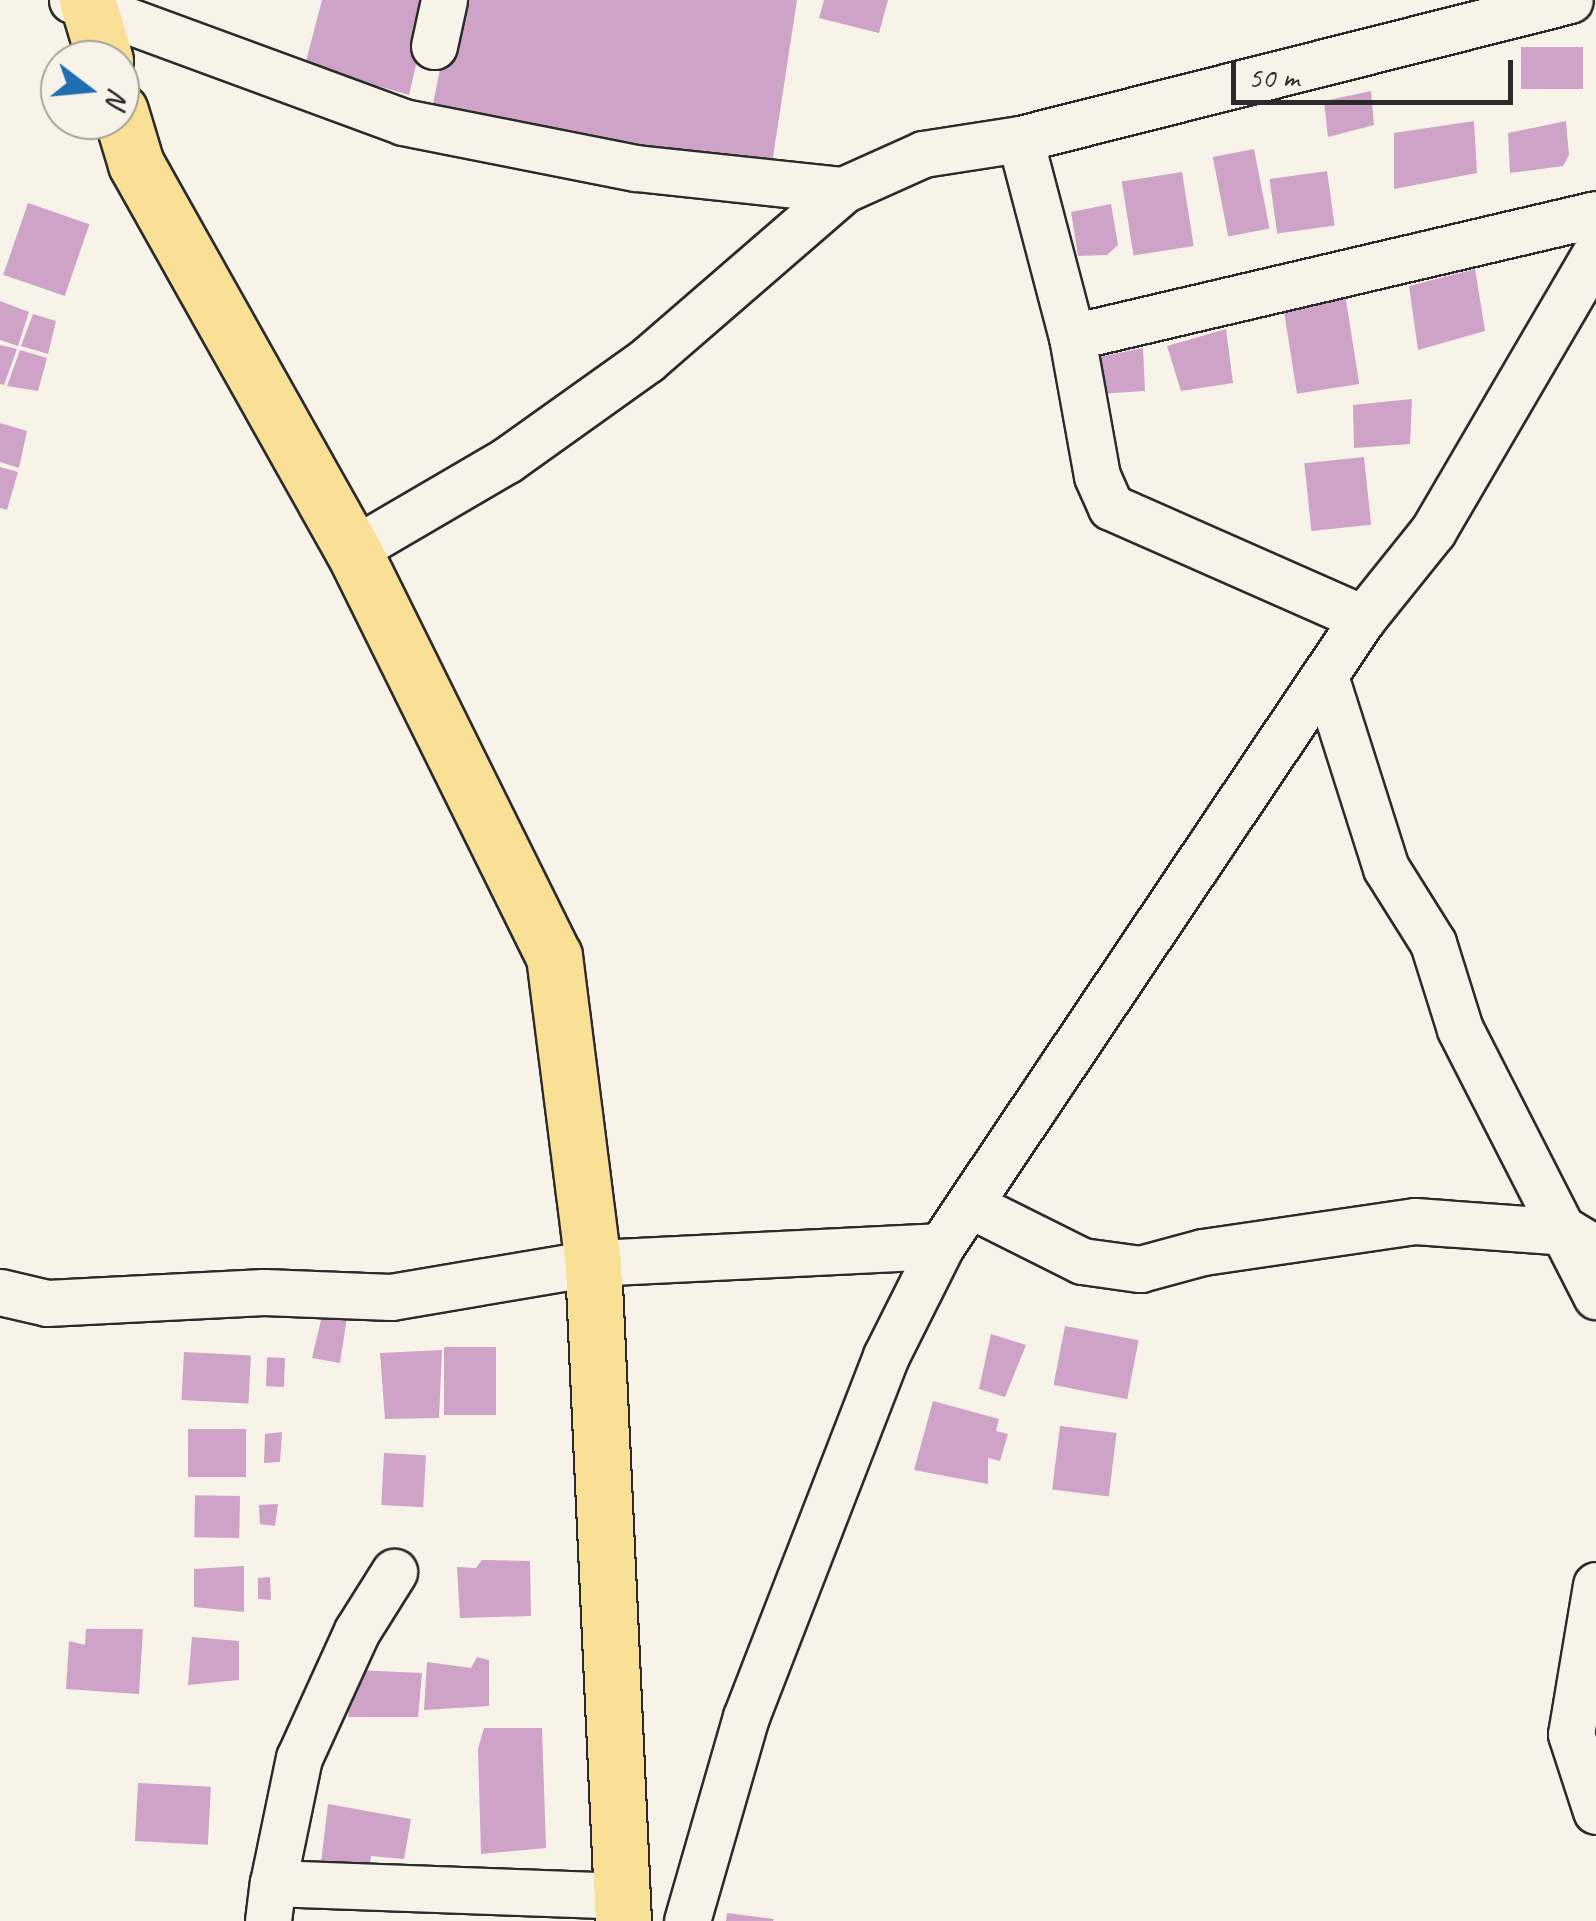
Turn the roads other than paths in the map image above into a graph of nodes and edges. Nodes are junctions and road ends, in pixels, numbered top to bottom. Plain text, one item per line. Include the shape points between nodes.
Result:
1 (444, 0) edge
2 (1570, 0) edge
3 (82, 2) edge
4 (96, 40) edge
5 (434, 46) dead end
6 (1020, 139) junction
7 (129, 140) edge
8 (843, 190) junction
9 (1596, 214) edge
10 (1596, 252) edge
11 (1072, 337) junction
12 (353, 550) junction
13 (1364, 618) junction
14 (1324, 676) junction
15 (970, 1204) junction
16 (1582, 1241) edge
17 (942, 1246) junction
18 (593, 1263) junction
19 (0, 1292) edge
20 (1596, 1296) edge
21 (394, 1572) dead end
22 (1596, 1584) edge
23 (1596, 1811) edge
24 (270, 1902) edge
25 (623, 1908) edge
26 (687, 1921) edge

1 - 5 street
2 - 6 street
3 - 4 main road
3 - 8 street via 403,122 636,168
6 - 8 street via 922,154
6 - 11 street
7 - 12 main road via 136,164
8 - 12 street via 647,360 507,460
9 - 11 street
10 - 13 street via 1432,531
11 - 13 street via 1097,476 1111,508
12 - 18 main road via 554,956
13 - 14 street
14 - 15 street
14 - 16 street via 1386,868 1433,943 1460,1029
15 - 16 street via 1082,1260 1140,1268 1415,1221
15 - 17 street
16 - 20 street
17 - 18 street
17 - 26 street via 886,1356 746,1718
18 - 19 street via 391,1297 264,1292 47,1303
18 - 25 main road
21 - 24 street via 358,1630 300,1758
22 - 23 street via 1571,1734
24 - 25 street

